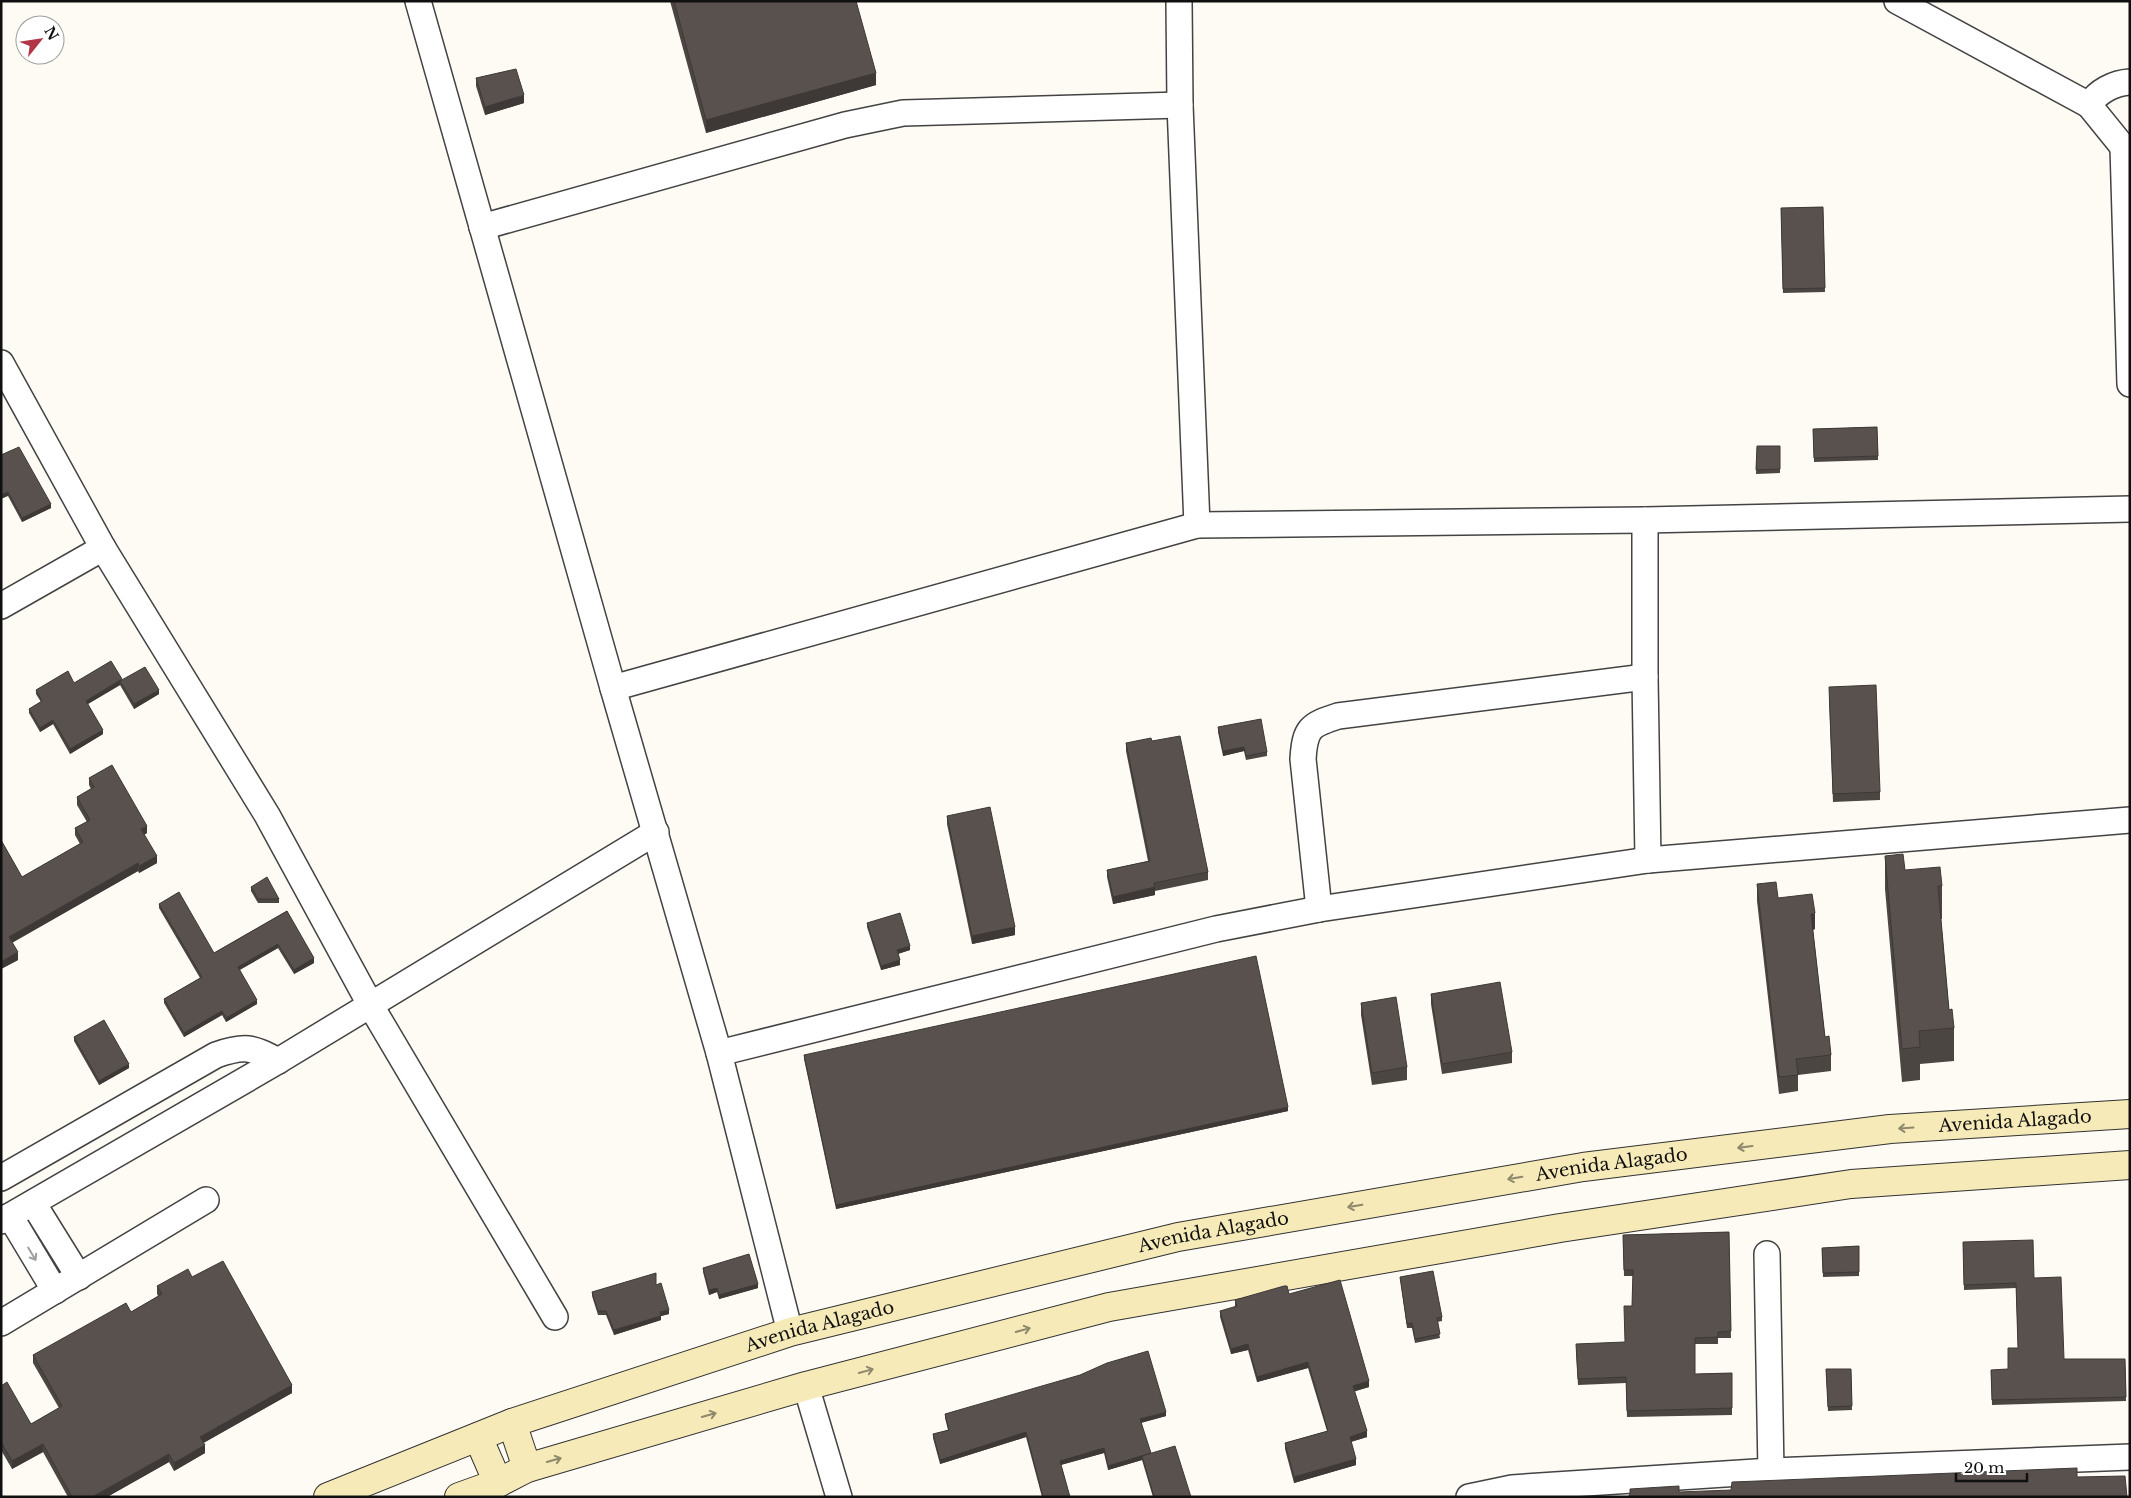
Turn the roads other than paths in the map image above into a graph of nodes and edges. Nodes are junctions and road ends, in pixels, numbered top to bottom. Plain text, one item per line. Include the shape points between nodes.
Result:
1 (418, 1) edge
2 (1179, 1) edge
3 (1897, 1) edge
4 (2130, 82) edge
5 (2089, 104) junction
6 (1180, 106) junction
7 (2126, 148) edge
8 (482, 226) junction
9 (1, 364) edge
10 (2130, 384) edge
11 (2130, 509) edge
12 (1646, 520) junction
13 (1197, 525) junction
14 (103, 548) junction
15 (4, 601) edge
16 (1645, 677) junction
17 (613, 688) junction
18 (2130, 820) edge
19 (656, 832) junction
20 (1648, 860) junction
21 (1319, 909) junction
22 (371, 1006) junction
23 (719, 1052) junction
24 (278, 1062) junction
25 (2130, 1114) edge
26 (2130, 1165) edge
27 (1, 1178) edge
28 (206, 1200) dead end
29 (33, 1203) junction
30 (6, 1219) edge
31 (1767, 1254) dead end
32 (79, 1277) junction
33 (55, 1291) junction
34 (555, 1317) dead end
35 (1, 1323) edge
36 (790, 1332) junction
37 (806, 1386) junction
38 (512, 1423) junction
39 (478, 1437) junction
40 (2130, 1457) edge
41 (527, 1468) junction
42 (1772, 1470) junction
43 (498, 1482) junction
44 (1603, 1489) edge
45 (328, 1497) edge
46 (459, 1497) edge
47 (839, 1497) edge
48 (1468, 1497) edge

1 - 8 street
2 - 6 street
3 - 5 street
4 - 5 street via 2106,89
5 - 7 street
6 - 8 street via 903,113 845,125
6 - 13 street
7 - 10 street
8 - 17 street
9 - 14 street
11 - 12 street
12 - 13 street
12 - 16 street
13 - 17 street
14 - 15 street
14 - 22 street via 267,815
16 - 20 street
16 - 21 street via 1338,716 1316,723 1304,738 1304,758
17 - 19 street
18 - 20 street
19 - 22 street
19 - 23 street
20 - 21 street
21 - 23 street via 1216,929
22 - 24 street
22 - 34 street
23 - 36 street
24 - 27 street via 257,1050 236,1048 216,1055
24 - 29 street
25 -> 36 main road, Avenida Alagado via 1890,1129 1583,1167 1178,1237
37 -> 26 main road via 1109,1307 1560,1228 1852,1184
28 - 32 street
29 - 30 street
29 - 32 street
30 -> 33 street
31 - 42 street
32 - 33 street
33 - 35 street
36 - 38 main road, Avenida Alagado
41 -> 37 main road
37 - 47 street
38 - 39 main road, Avenida Alagado
38 - 41 main road
39 - 43 main road
39 - 45 main road, Avenida Alagado
40 - 42 street
41 - 43 main road
42 - 44 street
43 - 46 main road
44 - 48 street via 1512,1488

